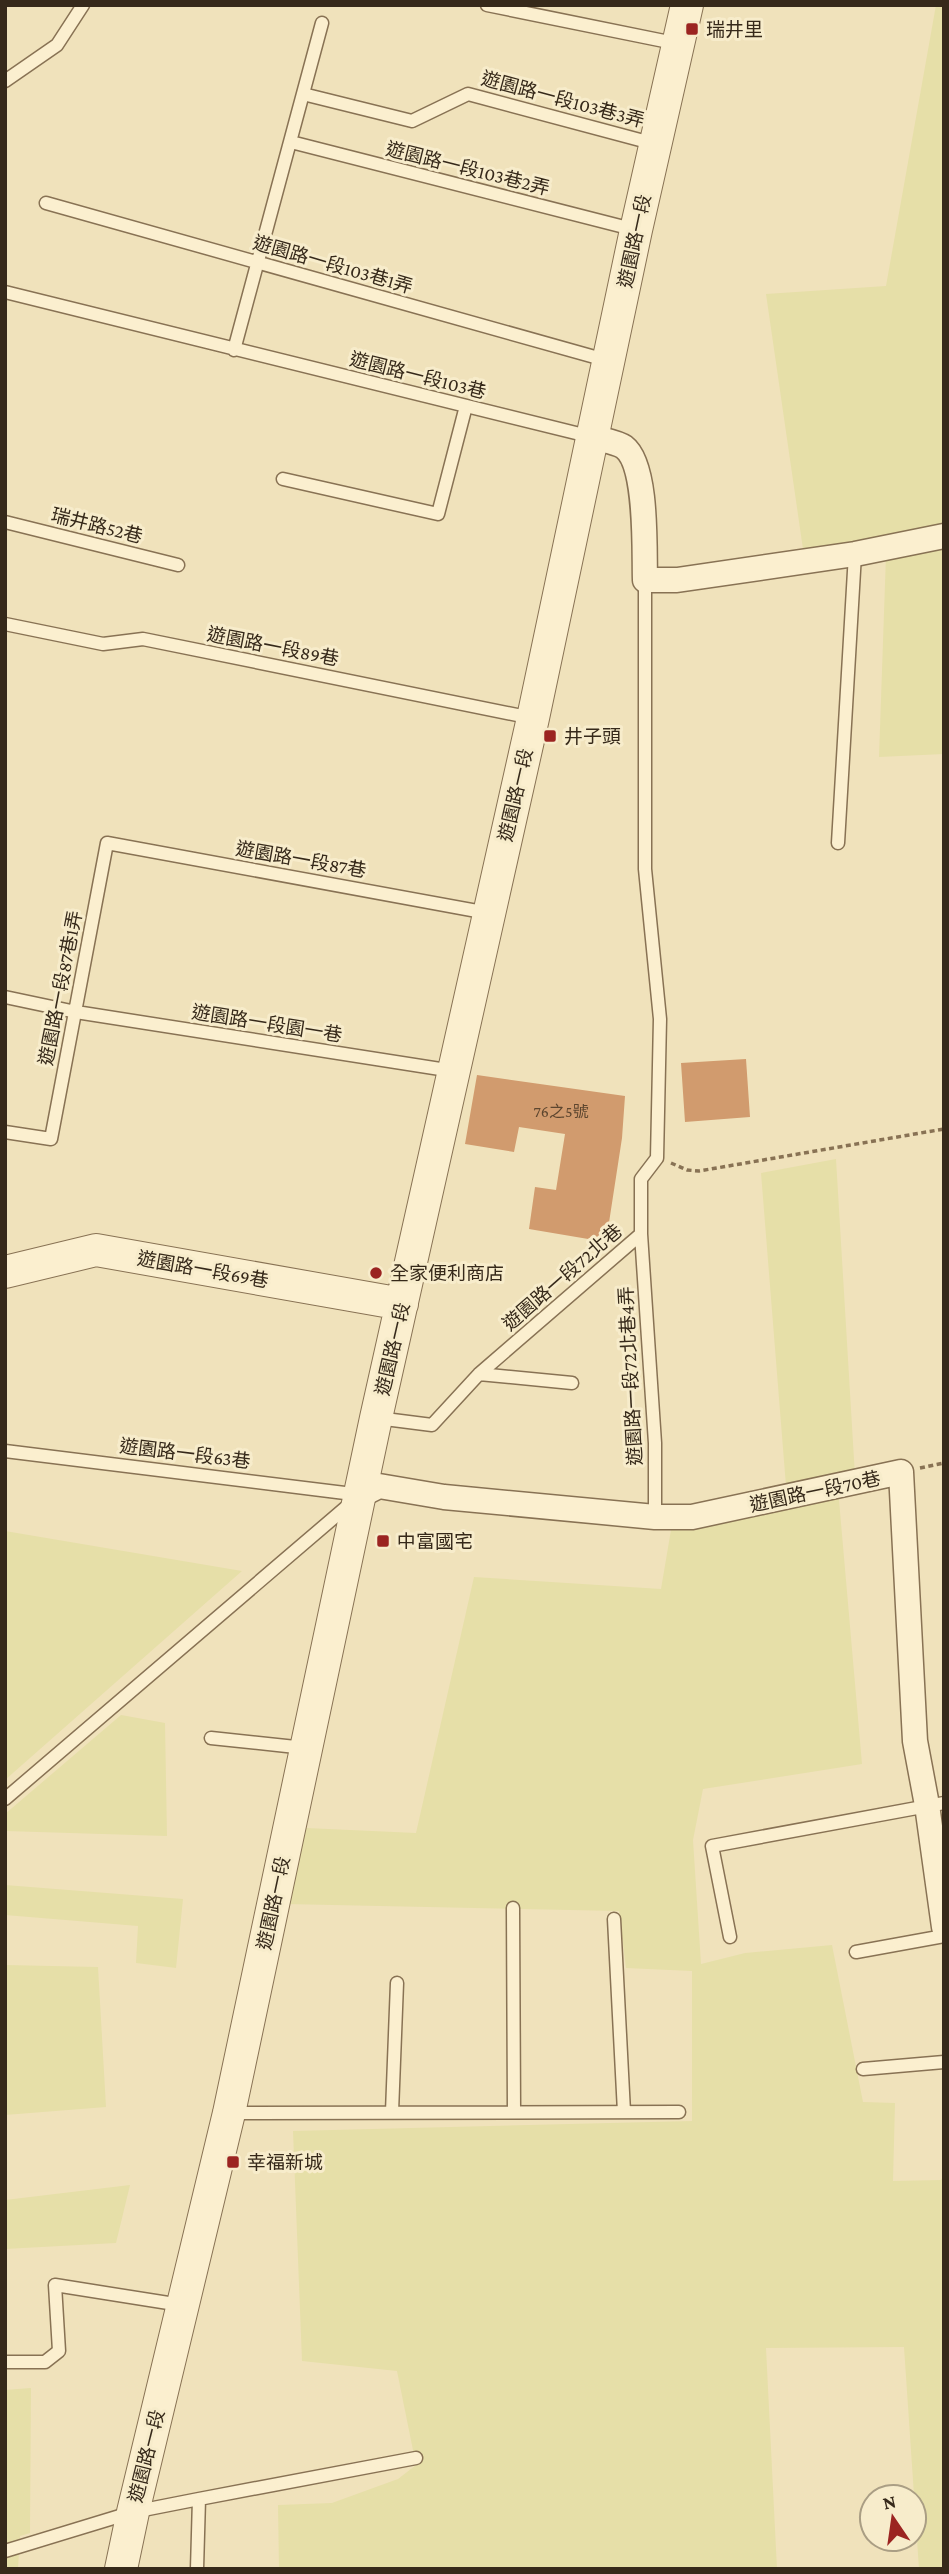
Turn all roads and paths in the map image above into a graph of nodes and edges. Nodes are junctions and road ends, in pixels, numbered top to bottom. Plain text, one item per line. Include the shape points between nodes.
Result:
1 (83, 5) edge
2 (487, 5) edge
3 (687, 5) edge
4 (322, 23) dead end
5 (679, 44) junction
6 (5, 81) edge
7 (303, 94) junction
8 (291, 142) junction
9 (656, 144) junction
10 (46, 203) dead end
11 (636, 230) junction
12 (257, 263) junction
13 (5, 292) edge
14 (234, 350) junction
15 (609, 361) junction
16 (466, 407) junction
17 (593, 437) junction
18 (283, 479) dead end
19 (5, 522) edge
20 (944, 536) edge
21 (855, 554) junction
22 (178, 565) dead end
23 (645, 580) junction
24 (5, 624) edge
25 (533, 718) junction
26 (107, 843) joint
27 (838, 843) dead end
28 (489, 913) junction
29 (5, 997) edge
30 (76, 1012) junction
31 (453, 1071) junction
32 (944, 1129) edge
33 (5, 1132) edge
34 (657, 1158) junction
35 (641, 1234) junction
36 (5, 1272) edge
37 (402, 1304) junction
38 (479, 1374) junction
39 (572, 1383) dead end
40 (376, 1418) junction
41 (5, 1451) edge
42 (361, 1495) junction
43 (655, 1517) junction
44 (211, 1738) dead end
45 (305, 1748) junction
46 (5, 1799) edge
47 (936, 1804) edge
48 (513, 1908) dead end
49 (614, 1919) dead end
50 (944, 1927) edge
51 (944, 1936) edge
52 (730, 1937) dead end
53 (856, 1952) dead end
54 (397, 1983) dead end
55 (944, 2062) edge
56 (863, 2069) dead end
57 (392, 2112) junction
58 (513, 2112) junction
59 (624, 2112) junction
60 (679, 2112) dead end
61 (229, 2113) junction
62 (184, 2306) junction
63 (5, 2362) edge
64 (416, 2458) dead end
65 (199, 2499) junction
66 (133, 2512) junction
67 (5, 2551) edge
68 (121, 2569) edge
69 (197, 2569) edge

1 - 6 lane via 57,45
2 - 5 lane
3 - 5 street, 遊園路一段
4 - 7 lane
5 - 9 street, 遊園路一段
7 - 8 lane
7 - 9 lane, 遊園路一段103巷3弄 via 412,121 468,94
8 - 11 lane, 遊園路一段103巷2弄
8 - 12 lane
9 - 11 street, 遊園路一段
10 - 12 lane, 遊園路一段103巷1弄
11 - 15 street, 遊園路一段
12 - 14 lane
12 - 15 lane, 遊園路一段103巷1弄
13 - 14 lane, 遊園路一段103巷
14 - 16 lane, 遊園路一段103巷
15 - 17 street, 遊園路一段
16 - 17 lane, 遊園路一段103巷
16 - 18 lane via 438,514
17 - 23 street via 624,447 636,466 641,482
17 - 25 street, 遊園路一段
19 - 22 lane, 瑞井路52巷
20 - 21 street
21 - 23 street via 677,580
21 - 27 lane
23 - 34 lane via 645,869 660,1019
24 - 25 lane, 遊園路一段89巷 via 103,644 143,639
25 - 28 street, 遊園路一段
26 - 28 lane, 遊園路一段87巷
26 - 30 lane, 遊園路一段87巷1弄
28 - 31 street, 遊園路一段
29 - 30 lane, 遊園路一段園一巷
30 - 31 lane, 遊園路一段園一巷
30 - 33 lane, 遊園路一段87巷1弄 via 51,1139
31 - 37 street, 遊園路一段
32 - 34 path via 699,1171
34 - 35 lane, 遊園路一段72北巷 via 641,1179
35 - 38 lane, 遊園路一段72北巷
35 - 43 lane, 遊園路一段72北巷4弄 via 655,1443
36 - 37 street, 遊園路一段69巷 via 96,1250
37 - 40 street, 遊園路一段
38 - 39 lane
38 - 40 lane, 遊園路一段72北巷 via 432,1425
40 - 42 street, 遊園路一段
41 - 42 lane, 遊園路一段63巷
42 - 43 street, 遊園路一段70巷 via 379,1486 443,1497
42 - 45 street, 遊園路一段
42 - 46 lane
43 - 47 street, 遊園路一段70巷 via 692,1517 901,1472 915,1741
44 - 45 lane
45 - 61 street, 遊園路一段
47 - 50 street, 遊園路一段70巷
47 - 52 lane via 712,1846
48 - 58 lane
49 - 59 lane
51 - 53 lane
54 - 57 lane
55 - 56 lane
57 - 58 lane
57 - 61 lane
58 - 59 lane
59 - 60 lane
61 - 62 street, 遊園路一段
62 - 63 lane via 55,2285 59,2350 45,2361
62 - 66 street, 遊園路一段
64 - 65 lane
65 - 66 lane
65 - 69 lane
66 - 67 lane
66 - 68 street, 遊園路一段

